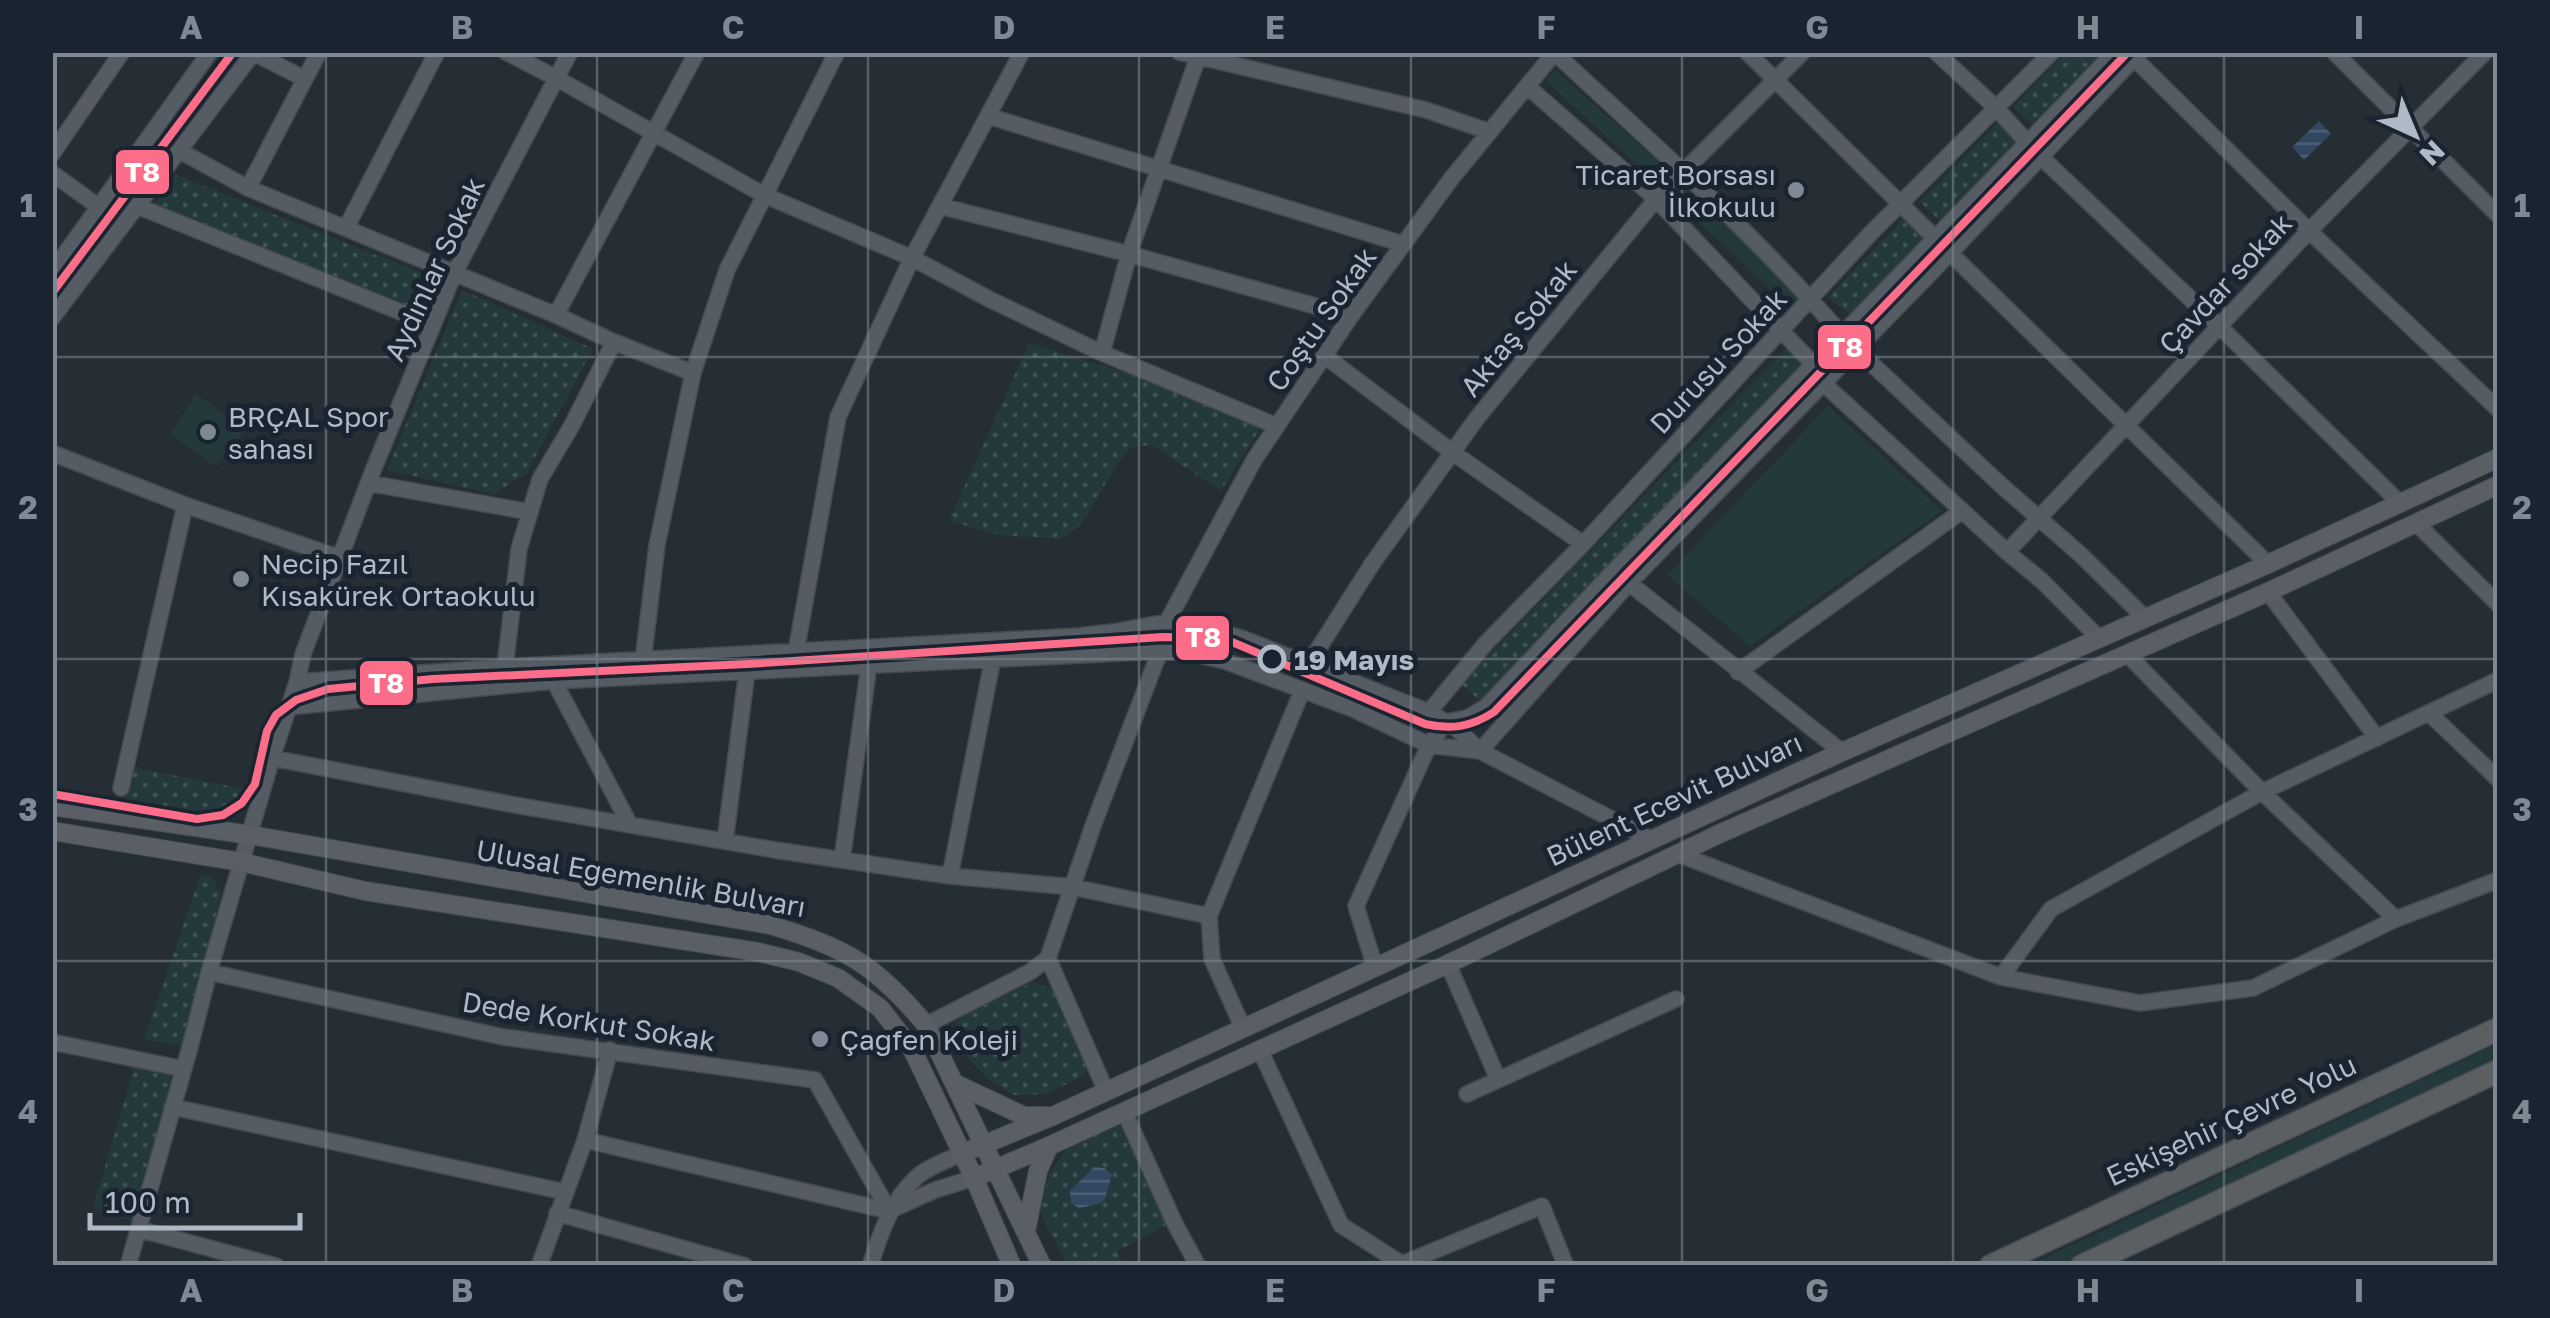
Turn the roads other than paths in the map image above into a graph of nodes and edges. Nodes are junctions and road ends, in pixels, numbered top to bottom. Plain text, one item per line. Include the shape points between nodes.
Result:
1 (122, 52) edge
2 (210, 52) edge
3 (319, 52) edge
4 (438, 52) edge
5 (506, 52) edge
6 (570, 52) edge
7 (697, 52) edge
8 (837, 52) edge
9 (1022, 52) edge
10 (1179, 52) edge
11 (1747, 52) edge
12 (1803, 52) edge
13 (1936, 52) edge
14 (2052, 52) edge
15 (2115, 52) edge
16 (2334, 52) edge
17 (2485, 52) edge
18 (254, 53) edge
19 (1555, 53) edge
20 (2138, 56) edge
21 (1198, 58) junction
22 (1231, 58) edge
23 (556, 78) junction
24 (306, 79) junction
25 (1776, 80) junction
26 (1528, 87) junction
27 (1996, 108) junction
28 (988, 116) junction
29 (2409, 128) junction
30 (653, 132) junction
31 (1490, 132) junction
32 (2027, 142) junction
33 (180, 151) junction
34 (52, 154) edge
35 (2040, 156) junction
36 (1160, 168) junction
37 (1683, 172) junction
38 (52, 173) edge
39 (248, 188) junction
40 (764, 195) junction
41 (1656, 199) junction
42 (1900, 205) junction
43 (137, 206) junction
44 (940, 206) junction
45 (99, 207) junction
46 (2498, 215) edge
47 (346, 228) junction
48 (2310, 230) junction
49 (1935, 238) junction
50 (1404, 244) junction
51 (1950, 252) junction
52 (1129, 254) junction
53 (912, 258) junction
54 (52, 272) edge
55 (454, 274) junction
56 (1810, 298) junction
57 (556, 316) junction
58 (1351, 316) junction
59 (52, 318) edge
60 (432, 325) junction
61 (2219, 326) junction
62 (1782, 329) junction
63 (1842, 335) junction
64 (614, 342) junction
65 (1856, 349) junction
66 (1102, 353) junction
67 (1325, 356) junction
68 (1813, 364) junction
69 (694, 373) junction
70 (1822, 382) junction
71 (2498, 409) edge
72 (2126, 424) junction
73 (1277, 426) junction
74 (1452, 452) junction
75 (52, 453) edge
76 (2498, 458) edge
77 (368, 483) junction
78 (2498, 485) edge
79 (2402, 504) junction
80 (185, 506) junction
81 (1962, 510) junction
82 (530, 512) junction
83 (2039, 518) junction
84 (2416, 523) junction
85 (1584, 544) junction
86 (2006, 552) junction
87 (340, 558) junction
88 (2268, 564) junction
89 (1629, 583) junction
90 (2268, 592) junction
91 (2498, 604) edge
92 (2145, 618) junction
93 (1163, 637) junction
94 (2099, 638) junction
95 (796, 652) junction
96 (2128, 654) junction
97 (994, 658) junction
98 (643, 661) junction
99 (868, 665) junction
100 (1312, 665) junction
101 (506, 667) junction
102 (747, 672) junction
103 (1738, 672) junction
104 (2498, 680) edge
105 (554, 681) junction
106 (297, 682) junction
107 (1302, 691) junction
108 (288, 707) junction
109 (1429, 712) junction
110 (2429, 713) junction
111 (1446, 722) junction
112 (2378, 738) junction
113 (1429, 745) junction
114 (1480, 751) junction
115 (1842, 752) junction
116 (272, 758) junction
117 (2498, 779) edge
118 (121, 788) dead end
119 (2262, 792) junction
120 (52, 806) edge
121 (630, 825) junction
122 (52, 831) edge
123 (250, 835) junction
124 (1652, 840) junction
125 (725, 841) junction
126 (1678, 854) junction
127 (842, 860) junction
128 (241, 862) junction
129 (950, 876) junction
130 (2498, 880) edge
131 (1072, 886) junction
132 (1209, 916) junction
133 (2396, 919) junction
134 (1048, 958) junction
135 (1448, 964) junction
136 (1375, 967) junction
137 (209, 972) junction
138 (2001, 977) junction
139 (1676, 1000) dead end
140 (926, 1025) junction
141 (1243, 1028) junction
142 (2498, 1029) edge
143 (52, 1042) edge
144 (610, 1050) junction
145 (1260, 1050) junction
146 (184, 1069) junction
147 (2498, 1071) edge
148 (1498, 1079) junction
149 (956, 1084) junction
150 (1106, 1091) junction
151 (1467, 1094) dead end
152 (173, 1107) junction
153 (1124, 1111) junction
154 (1053, 1116) junction
155 (585, 1140) junction
156 (984, 1146) junction
157 (1049, 1146) junction
158 (961, 1154) junction
159 (995, 1170) junction
160 (974, 1178) junction
161 (565, 1192) junction
162 (889, 1211) junction
163 (557, 1213) junction
164 (138, 1229) junction
165 (1026, 1232) junction
166 (1403, 1265) edge
167 (128, 1266) edge
168 (276, 1266) edge
169 (540, 1266) edge
170 (745, 1266) edge
171 (870, 1266) edge
172 (1012, 1266) edge
173 (1042, 1266) edge
174 (1198, 1266) edge
175 (1566, 1266) edge
176 (1991, 1266) edge
177 (2082, 1266) edge

1 - 34 street
2 - 45 street
3 - 24 street
4 - 47 street
5 - 23 street
6 - 23 street, Aydınlar Sokak
7 - 30 street
8 - 40 street
9 - 28 street
10 - 21 street
11 - 25 street
12 - 25 street, Aktaş Sokak
13 - 27 street
14 - 27 street, Durusu Sokak
15 - 32 street
16 - 29 street
17 - 29 street, Çavdar sokak
18 - 24 street
18 - 33 street
19 - 26 street, Coştu Sokak
19 - 37 street
20 - 35 street
20 - 48 street
21 - 22 street
21 - 36 street
22 - 31 street
23 - 30 street
23 - 55 street, Aydınlar Sokak
24 - 39 street
25 - 37 street, Aktaş Sokak
25 - 42 street
26 - 31 street, Coştu Sokak
26 - 41 street
27 - 32 street
27 - 42 street, Durusu Sokak
28 - 36 street
28 - 44 street
29 - 46 street
29 - 48 street, Çavdar sokak
30 - 40 street
30 - 57 street
31 - 50 street, Coştu Sokak
32 - 49 street
33 - 39 street
33 - 43 street
35 - 51 street
35 - 61 street
36 - 50 street
36 - 52 street
37 - 41 street, Aktaş Sokak
37 - 56 street
38 - 45 street
39 - 47 street
40 - 53 street
40 - 69 street via 727,270
41 - 62 street
41 - 74 street, Aktaş Sokak
42 - 49 street
42 - 56 street, Durusu Sokak
43 - 59 street
43 - 60 street
44 - 52 street
44 - 53 street
45 - 54 street
47 - 55 street
48 - 61 street, Çavdar sokak
48 - 71 street
49 - 63 street
50 - 58 street, Coştu Sokak
51 - 65 street
51 - 72 street
52 - 58 street
52 - 66 street
53 - 66 street
53 - 95 street via 838,417
55 - 57 street
55 - 60 street, Aydınlar Sokak
56 - 62 street, Durusu Sokak
56 - 63 street
57 - 64 street
58 - 67 street, Coştu Sokak
60 - 77 street, Aydınlar Sokak
61 - 72 street, Çavdar sokak
61 - 79 street
62 - 68 street
62 - 85 street, Durusu Sokak
63 - 68 street
64 - 69 street
64 - 82 street via 540,479
65 - 70 street
65 - 83 street
66 - 73 street
67 - 73 street, Coştu Sokak
67 - 74 street
68 - 111 street via 1486,708
69 - 98 street via 658,545
70 - 81 street
70 - 89 street
72 - 83 street, Çavdar sokak
72 - 88 street
73 - 93 street, Coştu Sokak
74 - 85 street
74 - 100 street, Aktaş Sokak via 1372,564
75 - 80 street
76 - 79 main road, Bülent Ecevit Bulvarı
77 - 82 street
77 - 87 street, Aydınlar Sokak
78 - 84 main road, Bülent Ecevit Bulvarı
79 - 88 main road, Bülent Ecevit Bulvarı
80 - 87 street
80 - 118 street
81 - 86 street
81 - 103 street
82 - 101 street
83 - 86 street, Çavdar sokak
83 - 92 street
84 - 90 main road, Bülent Ecevit Bulvarı
84 - 91 street
85 - 109 street, Durusu Sokak
86 - 94 street
87 - 106 street, Aydınlar Sokak
88 - 92 main road, Bülent Ecevit Bulvarı
89 - 103 street
89 - 114 street
90 - 96 main road, Bülent Ecevit Bulvarı
90 - 112 street
92 - 94 main road, Bülent Ecevit Bulvarı
93 - 95 street via 1114,632
93 - 97 street
93 - 100 street via 1206,628
93 - 107 street via 1185,652
93 - 131 street, Coştu Sokak
94 - 115 main road, Bülent Ecevit Bulvarı
95 - 98 street
96 - 119 street
96 - 126 main road, Bülent Ecevit Bulvarı
97 - 99 street
97 - 129 street
98 - 101 street
99 - 102 street
99 - 127 street
100 - 109 street
101 - 106 street
102 - 105 street
102 - 125 street
103 - 115 street
104 - 110 street
105 - 108 street
105 - 121 street
106 - 108 street, Aydınlar Sokak
107 - 113 street
107 - 132 street
108 - 116 street, Aydınlar Sokak
109 - 111 street
110 - 112 street
110 - 117 street
111 - 113 street
111 - 114 street
112 - 119 street
113 - 114 street
113 - 136 street via 1356,906
114 - 124 street
115 - 124 main road, Bülent Ecevit Bulvarı
116 - 121 street
116 - 123 street, Aydınlar Sokak
119 - 133 street
119 - 138 street via 2051,909
120 - 123 main road, Ulusal Egemenlik Bulvarı
121 - 125 street
122 - 128 main road, Ulusal Egemenlik Bulvarı
123 - 128 street, Aydınlar Sokak
123 - 140 main road, Ulusal Egemenlik Bulvarı via 770,925 849,954 900,994
124 - 136 main road, Bülent Ecevit Bulvarı
125 - 127 street
126 - 135 main road, Bülent Ecevit Bulvarı
126 - 138 street
127 - 129 street
128 - 137 street, Aydınlar Sokak
128 - 158 main road, Ulusal Egemenlik Bulvarı via 365,891 799,962 838,978 880,1008 912,1049
129 - 131 street
130 - 133 street
131 - 132 street
131 - 134 street, Coştu Sokak
132 - 141 street via 1212,959
133 - 138 street via 2234,991 2140,1004
134 - 140 street
134 - 150 street
135 - 145 main road, Bülent Ecevit Bulvarı
135 - 148 street
136 - 141 main road, Bülent Ecevit Bulvarı
137 - 144 street, Dede Korkut Sokak via 502,1037
137 - 146 street, Aydınlar Sokak
139 - 148 street
140 - 149 main road, Ulusal Egemenlik Bulvarı
141 - 150 main road, Bülent Ecevit Bulvarı
142 - 176 highway, Eskişehir Çevre Yolu
143 - 146 street
144 - 155 street
144 - 162 street, Dede Korkut Sokak via 816,1080
145 - 153 main road, Bülent Ecevit Bulvarı
145 - 166 street via 1340,1225
146 - 152 street, Aydınlar Sokak
147 - 177 highway
148 - 151 street
149 - 154 main road via 1024,1116
149 - 156 main road, Ulusal Egemenlik Bulvarı
150 - 154 main road, Bülent Ecevit Bulvarı
152 - 161 street
152 - 164 street, Aydınlar Sokak
153 - 157 main road, Bülent Ecevit Bulvarı
153 - 174 street
154 - 156 main road, Bülent Ecevit Bulvarı
155 - 161 street
155 - 162 street
156 - 158 main road, Bülent Ecevit Bulvarı
156 - 159 main road, Ulusal Egemenlik Bulvarı
157 - 159 main road, Bülent Ecevit Bulvarı
157 - 165 main road
158 - 160 main road, Ulusal Egemenlik Bulvarı
158 - 162 street, Bülent Ecevit Bulvarı via 920,1174
159 - 160 main road, Bülent Ecevit Bulvarı
159 - 165 main road, Ulusal Egemenlik Bulvarı
160 - 162 street
160 - 172 main road, Ulusal Egemenlik Bulvarı
161 - 163 street
162 - 171 street
163 - 169 street
163 - 170 street
164 - 167 street, Aydınlar Sokak
164 - 168 street
165 - 173 main road, Ulusal Egemenlik Bulvarı
166 - 175 street via 1542,1206

